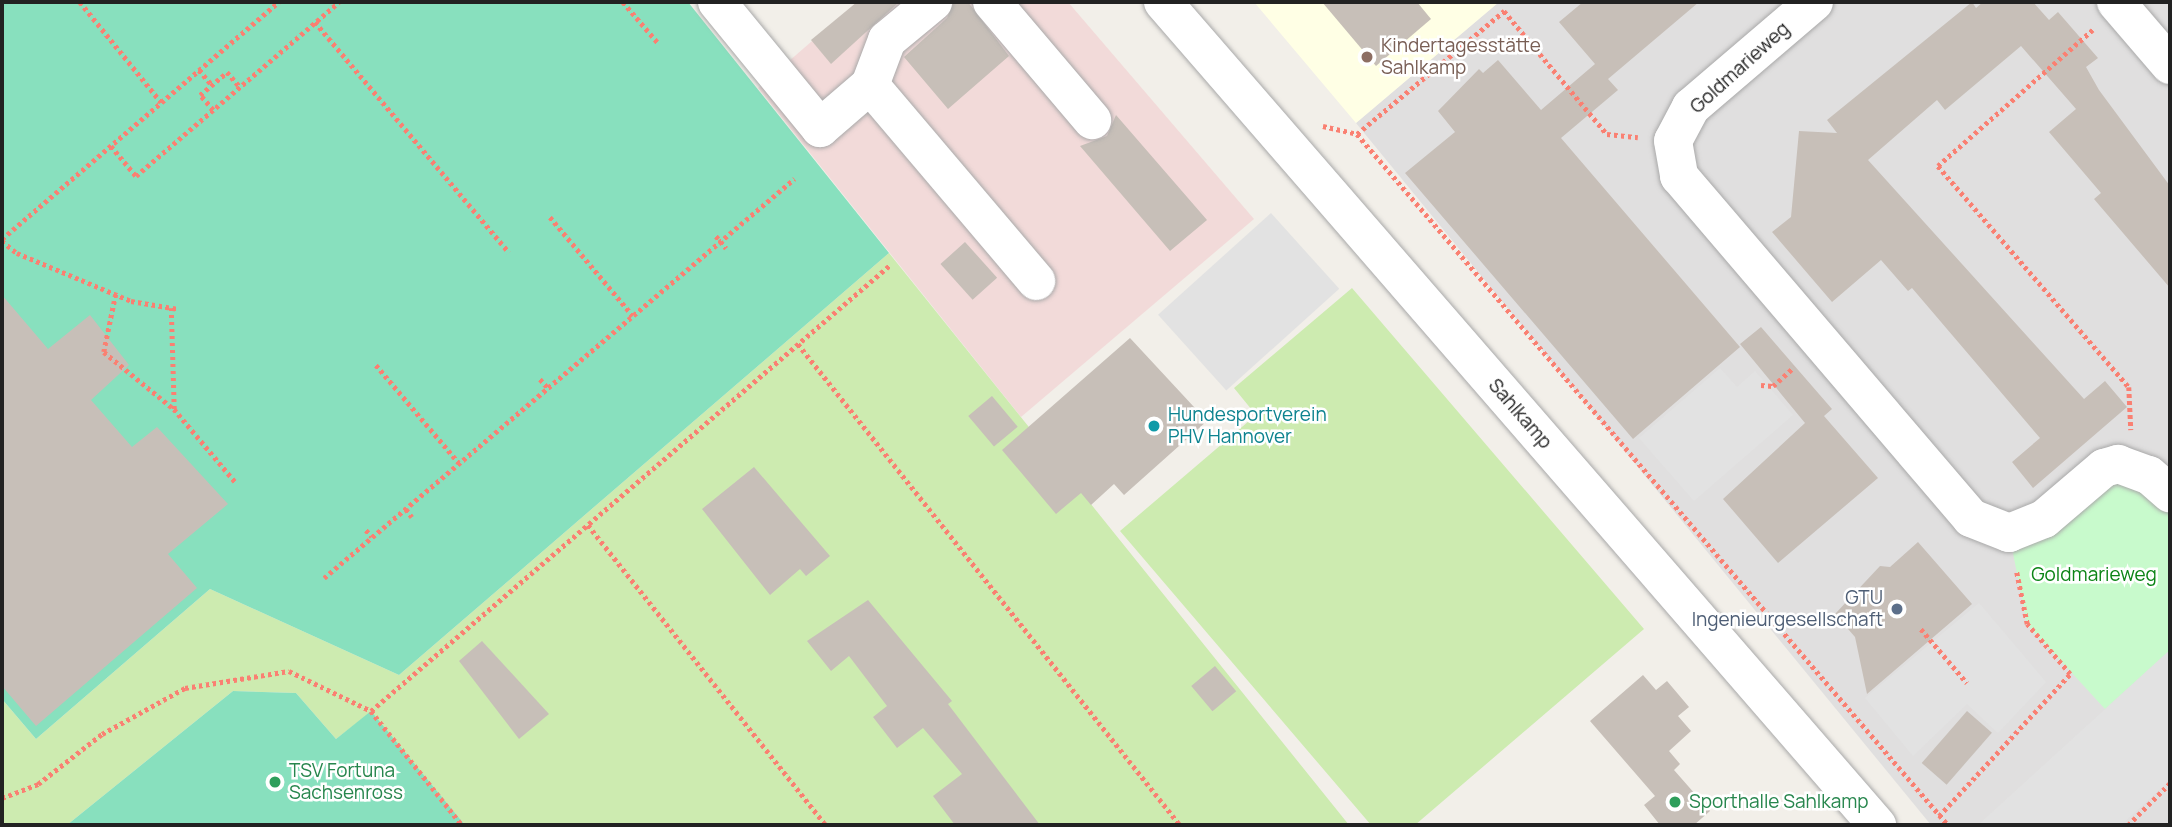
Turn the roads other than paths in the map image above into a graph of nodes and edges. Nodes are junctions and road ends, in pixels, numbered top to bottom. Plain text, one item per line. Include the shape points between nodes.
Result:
1 (717, 2) edge
2 (933, 2) edge
3 (992, 2) edge
4 (1163, 2) edge
5 (1814, 2) edge
6 (2105, 15) edge
7 (2170, 65) edge
8 (870, 85) junction
9 (1092, 120) dead end
10 (1036, 281) dead end
11 (2170, 493) edge
12 (1877, 825) edge

1 - 8 street via 820,128
2 - 8 street via 887,40
3 - 9 street
4 - 12 street, Sahlkamp
5 - 11 street, Goldmarieweg via 1691,107 1673,141 1679,176 1971,518 2009,533 2043,519 2104,468 2132,466
6 - 7 street
8 - 10 street

